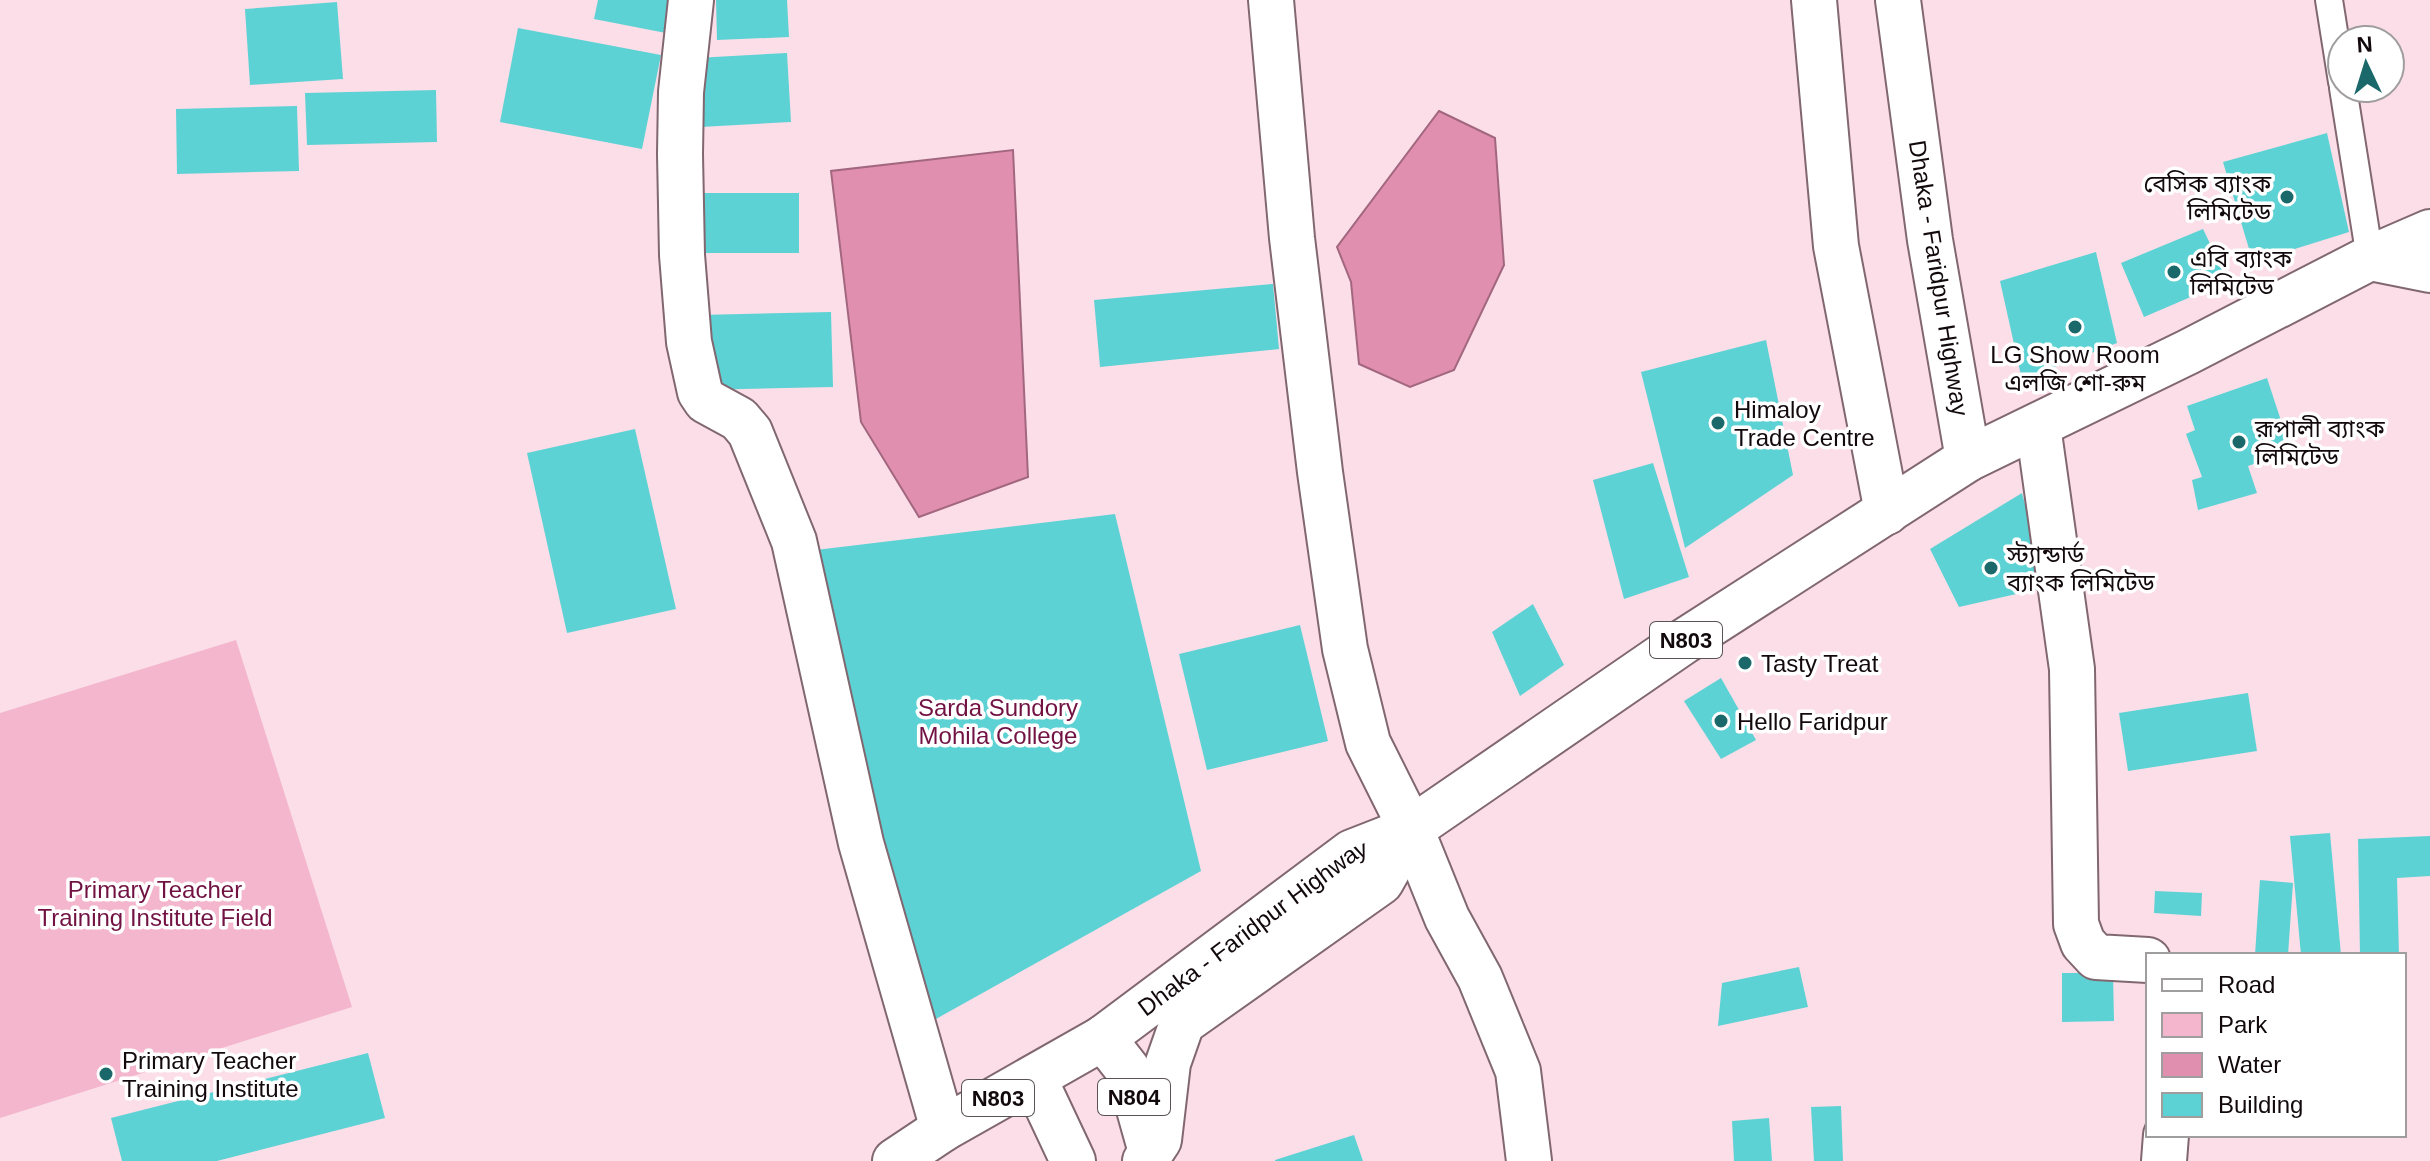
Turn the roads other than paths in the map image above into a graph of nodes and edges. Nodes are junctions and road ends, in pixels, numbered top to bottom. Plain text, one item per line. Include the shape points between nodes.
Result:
1 (691, 0) edge
2 (1271, 0) edge
3 (1814, 0) edge
4 (1898, 0) edge
5 (2329, 0) edge
6 (2333, 24) edge
7 (2345, 104) edge
8 (2430, 232) edge
9 (2370, 258) junction
10 (2430, 270) edge
11 (2038, 426) junction
12 (1968, 459) junction
13 (1887, 512) junction
14 (1411, 829) junction
15 (2146, 960) edge
16 (1103, 1038) junction
17 (1034, 1078) junction
18 (943, 1129) junction
19 (2166, 1137) edge
20 (1150, 1159) edge
21 (895, 1161) edge
22 (1073, 1161) edge
23 (1529, 1161) edge
24 (2164, 1161) edge

1 - 18 main road via 681,92 682,255 689,342 700,392 750,432 794,541 861,843
2 - 14 main road via 1292,238 1345,649 1368,743
3 - 13 main road via 1836,246
4 - 12 main road, Dhaka - Faridpur Highway via 1930,240
5 - 6 lane
7 - 9 lane
8 - 9 main road
9 - 10 main road
9 - 11 main road
11 - 12 main road
11 - 15 main road via 2072,669 2076,924 2096,957
12 - 13 main road, Dhaka - Faridpur Highway / N803
13 - 14 main road, Dhaka - Faridpur Highway / N803 via 1683,642
14 - 16 main road, Dhaka - Faridpur Highway / N803 via 1352,852
14 - 20 main road, Dhaka - Faridpur Highway / N803 via 1381,882 1182,1023 1168,1063 1159,1140
14 - 23 main road via 1518,1071
16 - 17 main road, N803
16 - 20 main road, N804 via 1128,1070
17 - 18 main road, N803
17 - 22 main road
18 - 21 main road, N803
19 - 24 main road

